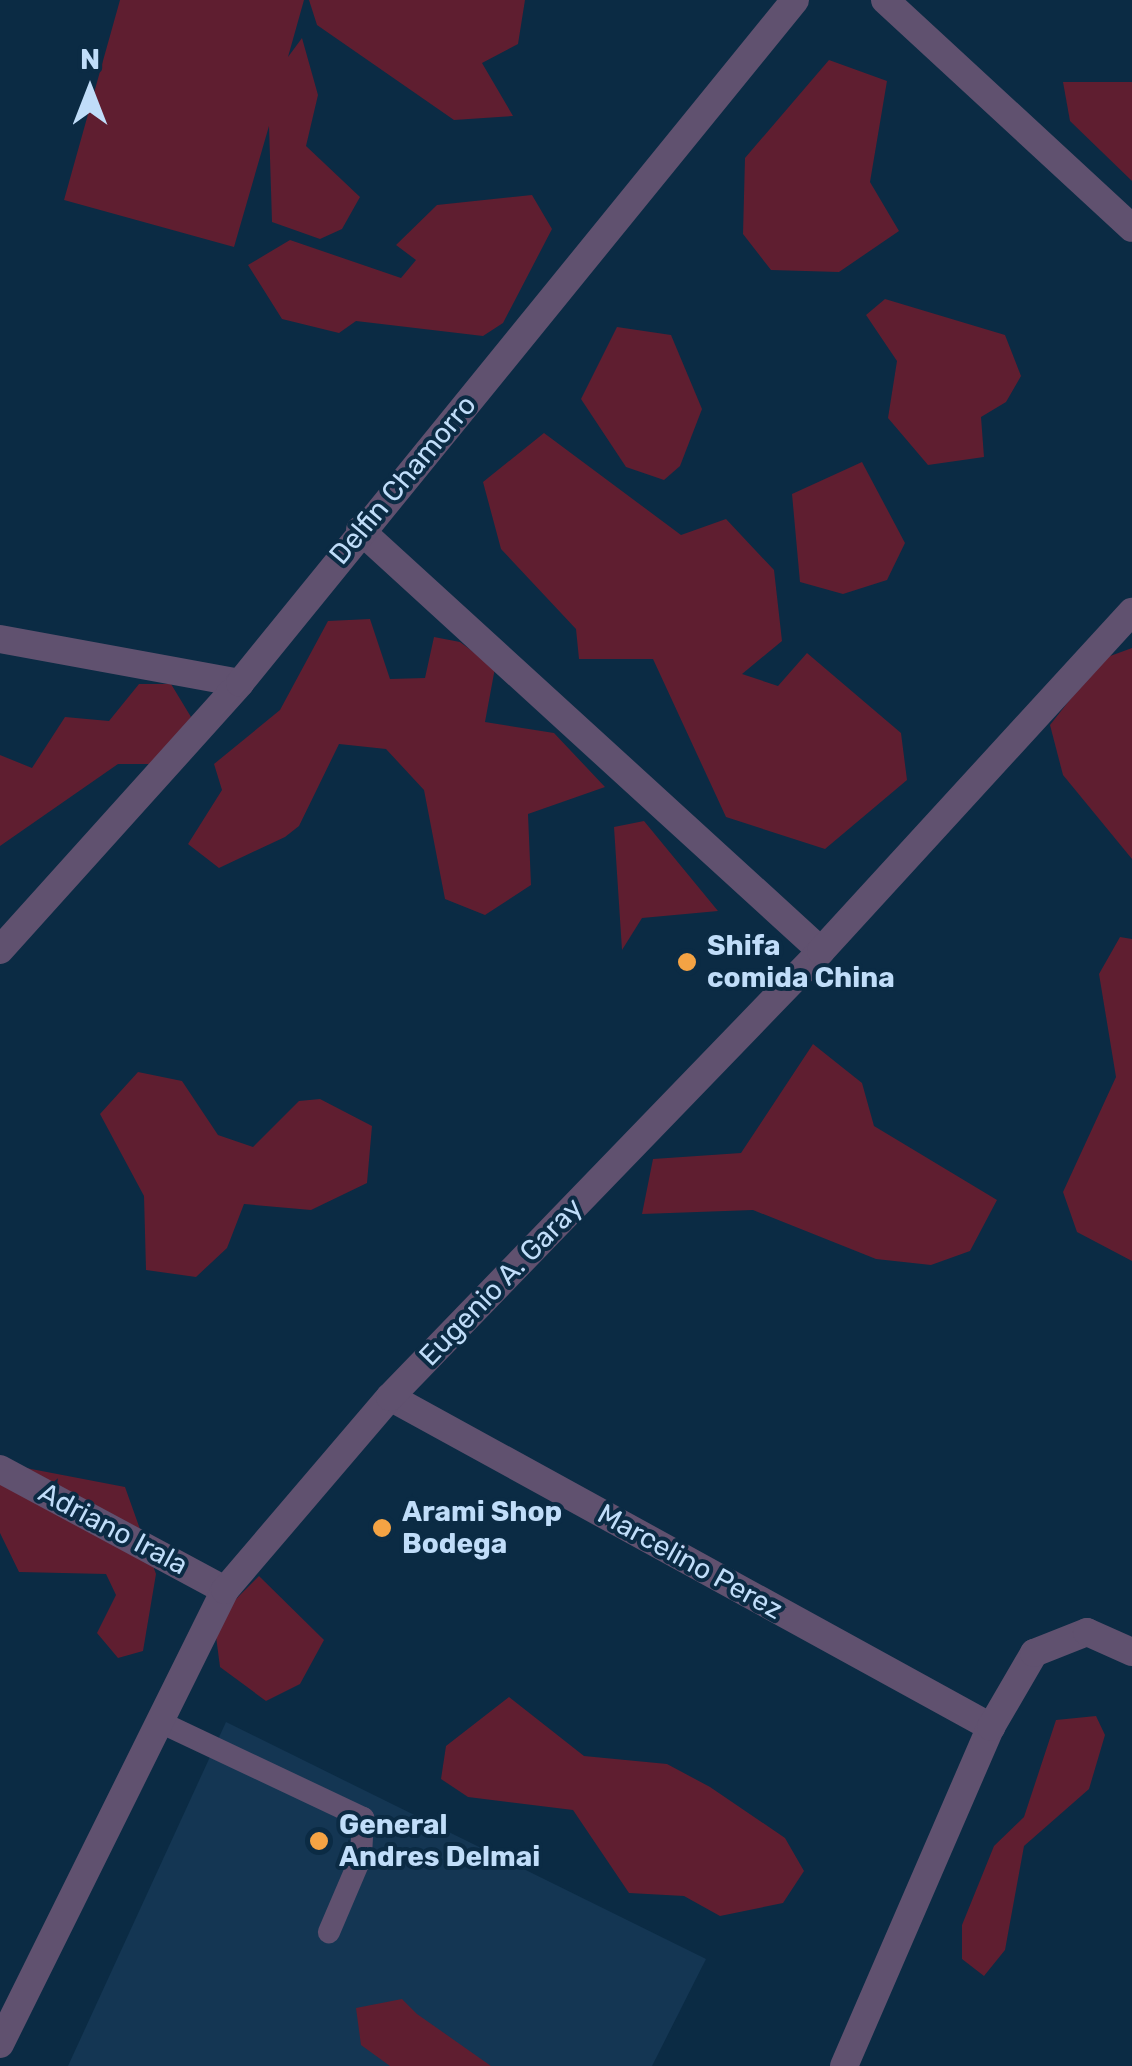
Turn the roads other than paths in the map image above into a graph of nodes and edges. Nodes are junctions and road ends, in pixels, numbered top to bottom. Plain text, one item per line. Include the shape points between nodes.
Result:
1 (795, 0) edge
2 (884, 0) edge
3 (1132, 228) edge
4 (360, 530) junction
5 (1132, 612) edge
6 (0, 639) edge
7 (240, 683) junction
8 (0, 950) edge
9 (821, 951) junction
10 (390, 1397) junction
11 (0, 1469) edge
12 (225, 1590) junction
13 (1132, 1652) edge
14 (160, 1722) junction
15 (991, 1728) junction
16 (329, 1932) dead end
17 (0, 2044) edge
18 (844, 2066) edge

1 - 4 street, Delfin Chamorro
2 - 3 street
4 - 7 street, Delfin Chamorro
4 - 9 street
5 - 9 street, Eugenio A. Garay
6 - 7 street
7 - 8 street, Delfin Chamorro
9 - 10 street, Eugenio A. Garay
10 - 12 street, Eugenio A. Garay
10 - 15 street, Marcelino Perez
11 - 12 street, Adriano Irala
12 - 14 street, Eugenio A. Garay
13 - 15 street via 1087,1632 1034,1652
14 - 16 lane via 362,1818 361,1857
14 - 17 street, Eugenio A. Garay
15 - 18 street

